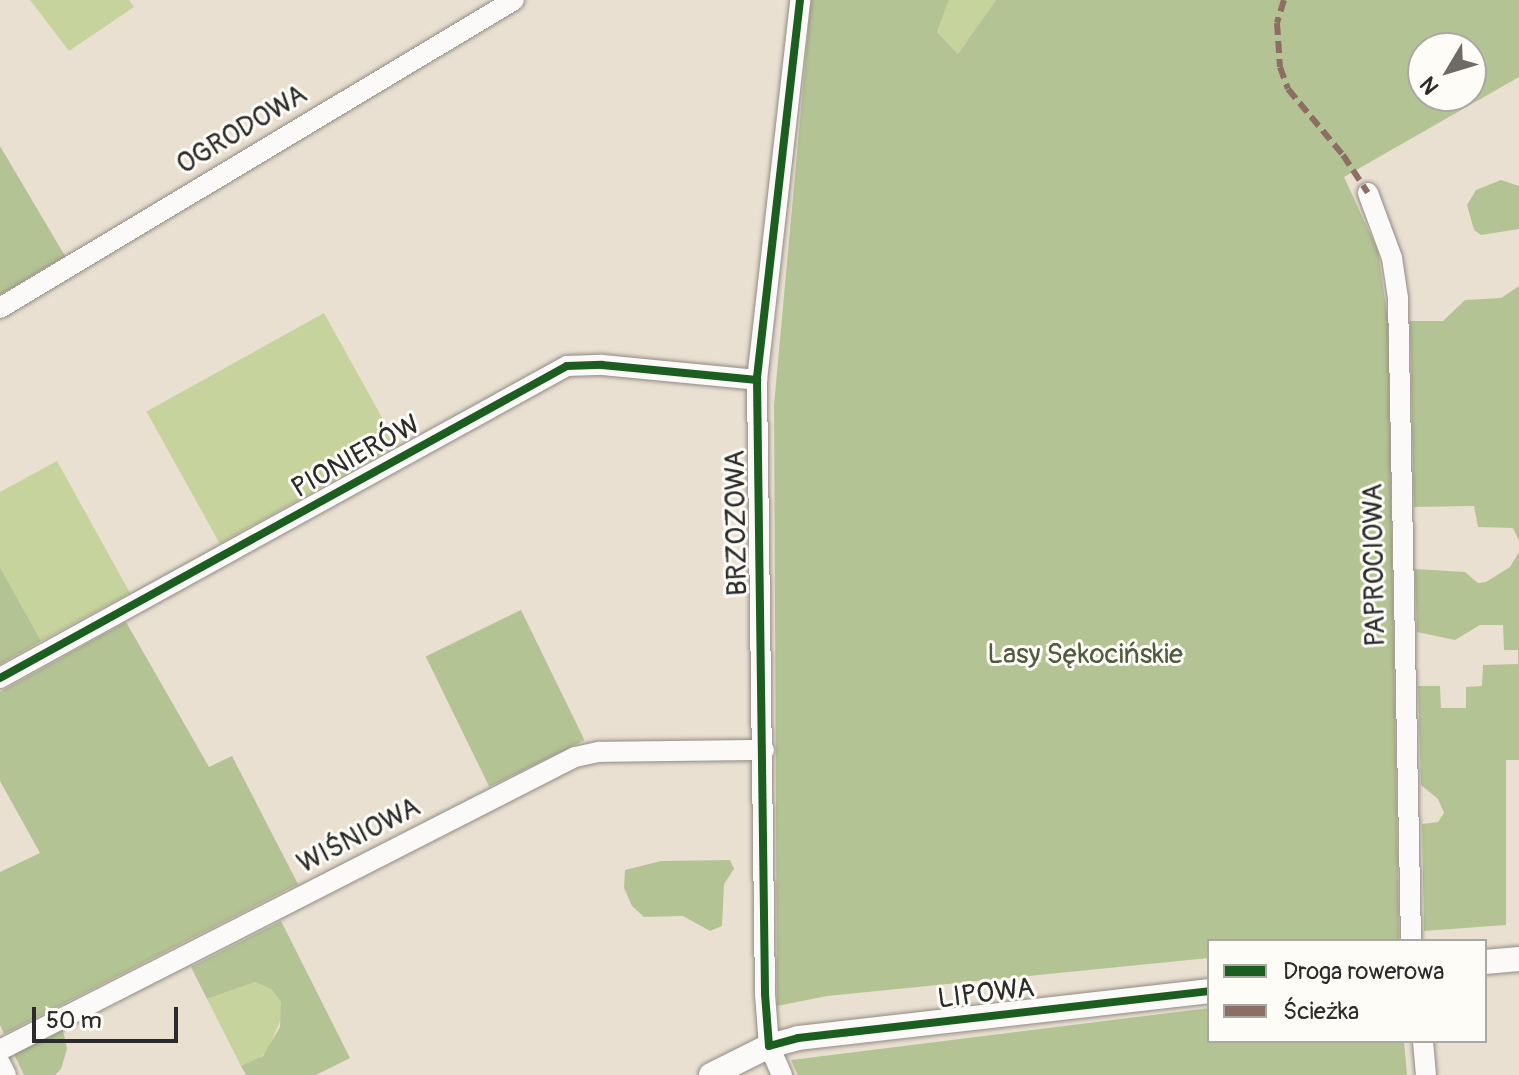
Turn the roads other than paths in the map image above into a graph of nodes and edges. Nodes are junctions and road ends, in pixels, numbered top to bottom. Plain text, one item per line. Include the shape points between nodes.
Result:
1 (514, 0) edge
2 (800, 0) edge
3 (1368, 193) dead end
4 (0, 308) edge
5 (757, 380) junction
6 (0, 678) edge
7 (764, 750) junction
8 (1411, 939) edge
9 (1519, 959) edge
10 (1487, 962) edge
11 (1207, 991) edge
12 (1423, 1043) edge
13 (769, 1046) junction
14 (0, 1050) edge
15 (0, 1063) edge
16 (6, 1075) edge
17 (711, 1075) edge
18 (782, 1075) edge
19 (1426, 1075) edge

1 - 4 street, OGRODOWA
2 - 5 street, BRZOZOWA
3 - 8 street, PAPROCIOWA via 1392,258 1398,298
5 - 6 street, PIONIERÓW via 567,366
5 - 7 street, BRZOZOWA
7 - 13 street, BRZOZOWA
7 - 14 street, WIŚNIOWA via 599,752 575,757
9 - 10 street
11 - 13 street, LIPOWA via 798,1038
12 - 19 street
13 - 17 street, LIPOWA
13 - 18 street, BRZOZOWA
15 - 16 street

